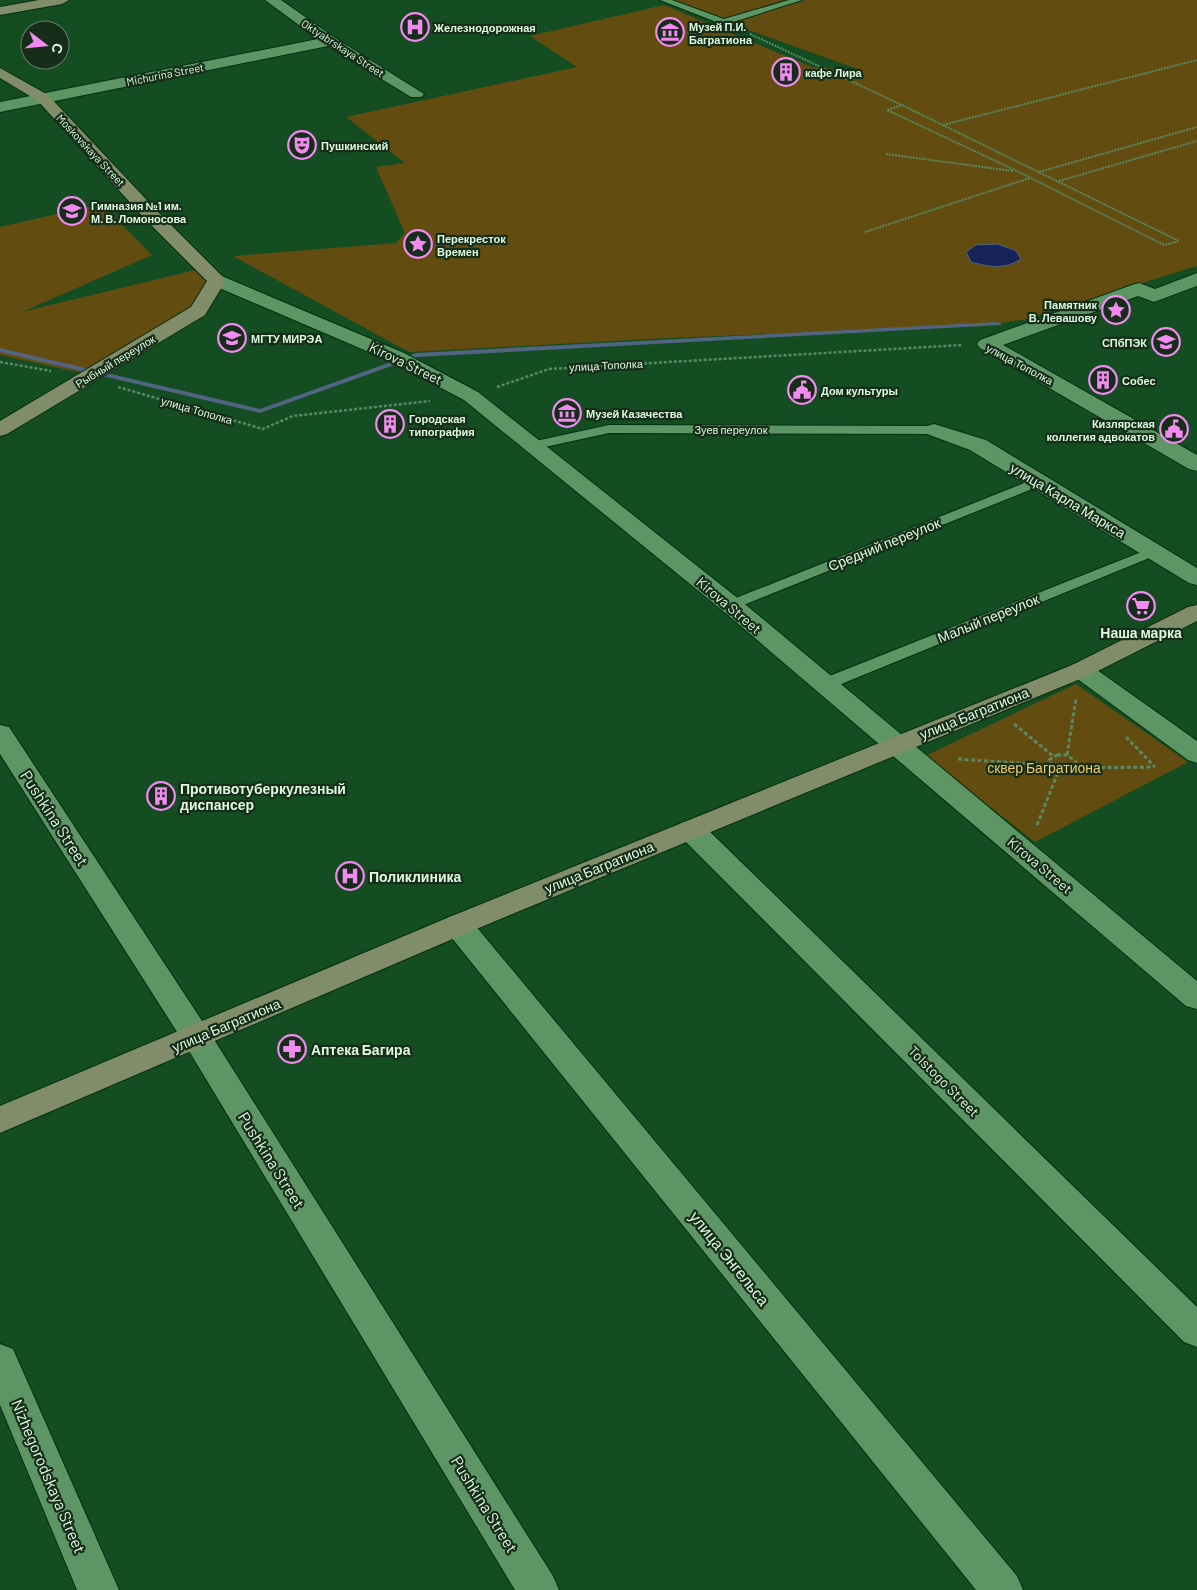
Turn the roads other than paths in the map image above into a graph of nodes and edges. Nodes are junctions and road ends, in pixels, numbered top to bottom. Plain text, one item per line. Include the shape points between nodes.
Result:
1 (62, 0) edge
2 (272, 0) edge
3 (664, 0) edge
4 (798, 0) edge
5 (0, 11) edge
6 (330, 41) junction
7 (0, 72) edge
8 (416, 94) dead end
9 (43, 98) junction
10 (0, 106) edge
11 (1197, 279) edge
12 (217, 280) junction
13 (0, 430) edge
14 (934, 430) joint
15 (531, 446) junction
16 (1197, 464) edge
17 (1037, 482) junction
18 (1154, 551) junction
19 (1197, 578) edge
20 (731, 605) junction
21 (1197, 612) edge
22 (1081, 670) junction
23 (823, 685) junction
24 (0, 733) edge
25 (897, 744) junction
26 (1197, 754) edge
27 (691, 830) junction
28 (458, 925) junction
29 (1197, 998) edge
30 (197, 1038) junction
31 (0, 1120) edge
32 (1197, 1331) edge
33 (0, 1361) edge
34 (98, 1590) edge
35 (538, 1590) edge
36 (1002, 1590) edge

1 - 5 street
2 - 6 street, Oktyabrskaya Street
3 - 4 lane via 724,22
6 - 8 street, Oktyabrskaya Street
6 - 9 street, Michurina Street
7 - 9 street, Moskovskaya Street
9 - 10 street, Michurina Street
9 - 12 street, Moskovskaya Street via 152,216
11 - 16 street, улица Тополка via 1154,296 1139,289 987,344
12 - 13 street, Рыбный переулок via 198,311
12 - 15 street, Kirova Street via 397,357 471,396
14 - 15 lane, Зуев переулок via 609,429
14 - 17 street, улица Карла Маркса via 978,445
15 - 20 street, Kirova Street
17 - 18 street, улица Карла Маркса
17 - 20 lane, Средний переулок
18 - 19 street, улица Карла Маркса
18 - 23 lane, Малый переулок
20 - 23 street, Kirova Street
21 - 22 street, улица Багратиона
22 - 25 street, улица Багратиона
22 - 26 street
23 - 25 street, Kirova Street
24 - 30 street, Pushkina Street
25 - 27 street, улица Багратиона
25 - 29 street, Kirova Street
27 - 28 street, улица Багратиона
27 - 32 street, Tolstogo Street
28 - 30 street, улица Багратиона
28 - 36 street, улица Энгельса
30 - 31 street, улица Багратиона
30 - 35 street, Pushkina Street
33 - 34 street, Nizhegorodskaya Street

